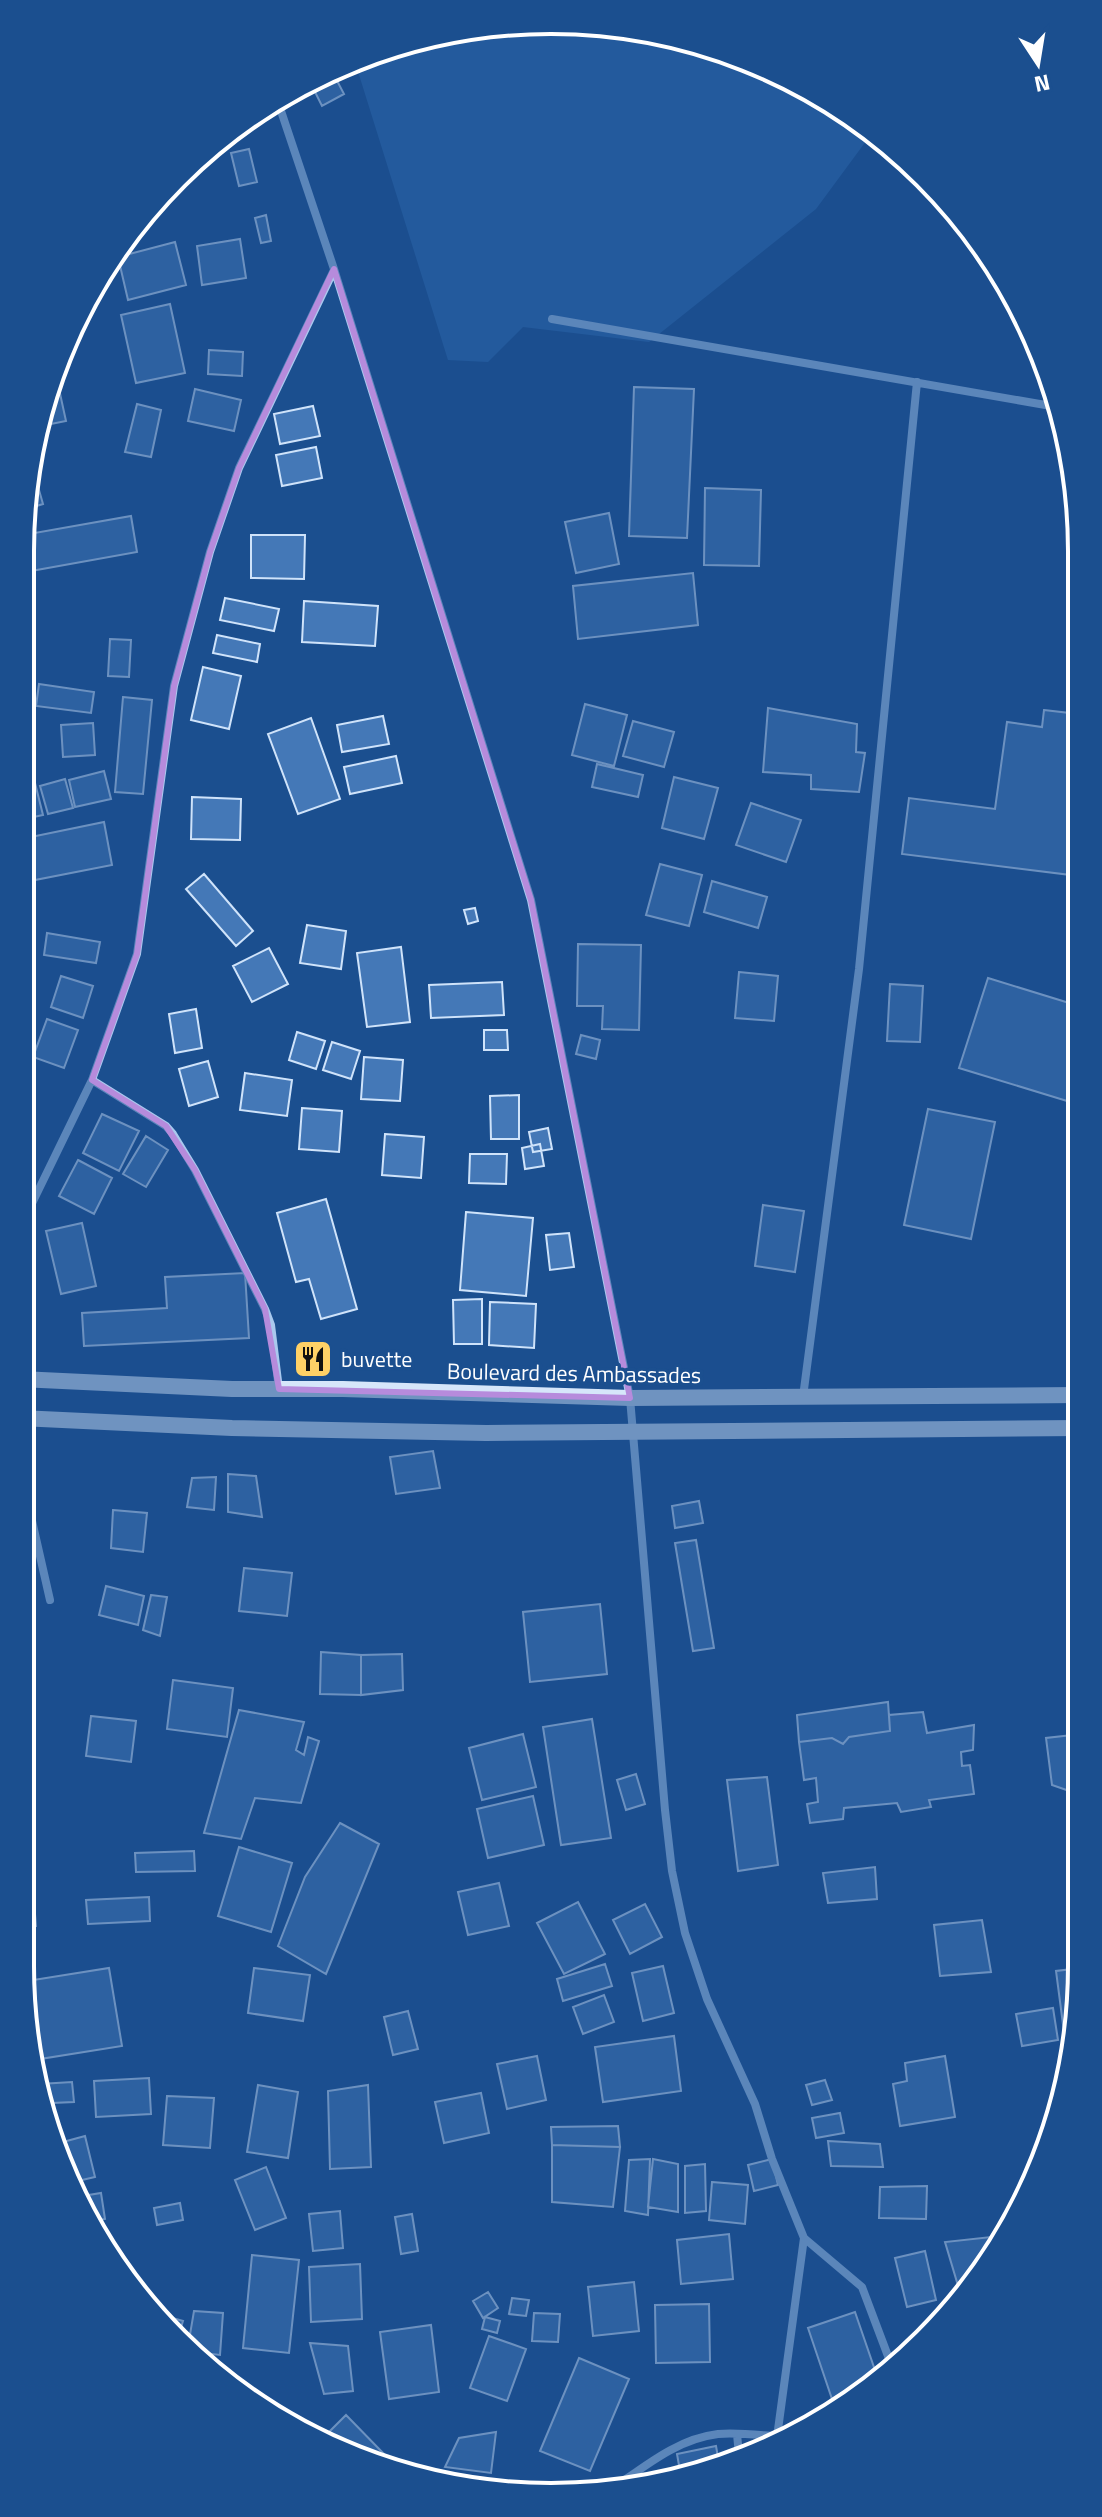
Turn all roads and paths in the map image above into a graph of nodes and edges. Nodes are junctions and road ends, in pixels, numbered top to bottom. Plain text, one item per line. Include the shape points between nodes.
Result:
1 (281, 111) edge
2 (334, 269) junction
3 (552, 319) dead end
4 (917, 382) junction
5 (1047, 405) edge
6 (92, 1080) junction
7 (34, 1199) edge
8 (34, 1380) edge
9 (279, 1389) junction
10 (1068, 1395) edge
11 (803, 1397) junction
12 (630, 1398) junction
13 (34, 1419) edge
14 (1068, 1428) edge
15 (634, 1431) junction
16 (34, 1530) edge
17 (50, 1600) dead end
18 (804, 2238) junction
19 (889, 2358) edge
20 (778, 2431) edge
21 (737, 2434) junction
22 (766, 2436) edge
23 (738, 2448) edge
24 (629, 2477) edge

1 - 2 street
2 - 6 street via 239,468 187,627 137,954
2 - 12 street via 531,900
3 - 4 street
4 - 5 street
4 - 11 street via 859,969
6 - 7 street
6 - 9 street via 166,1126 188,1158 265,1309
8 - 9 main road, Boulevard des Ambassades
9 - 12 main road, Boulevard des Ambassades
10 - 11 main road, Boulevard des Ambassades
11 - 12 main road, Boulevard des Ambassades
12 - 15 street
13 - 15 main road via 343,1430
14 - 15 main road
15 - 18 street via 672,1871 685,1933
16 - 17 street
18 - 19 street via 862,2287
18 - 20 street
21 - 22 street
21 - 23 street
21 - 24 street via 692,2441

